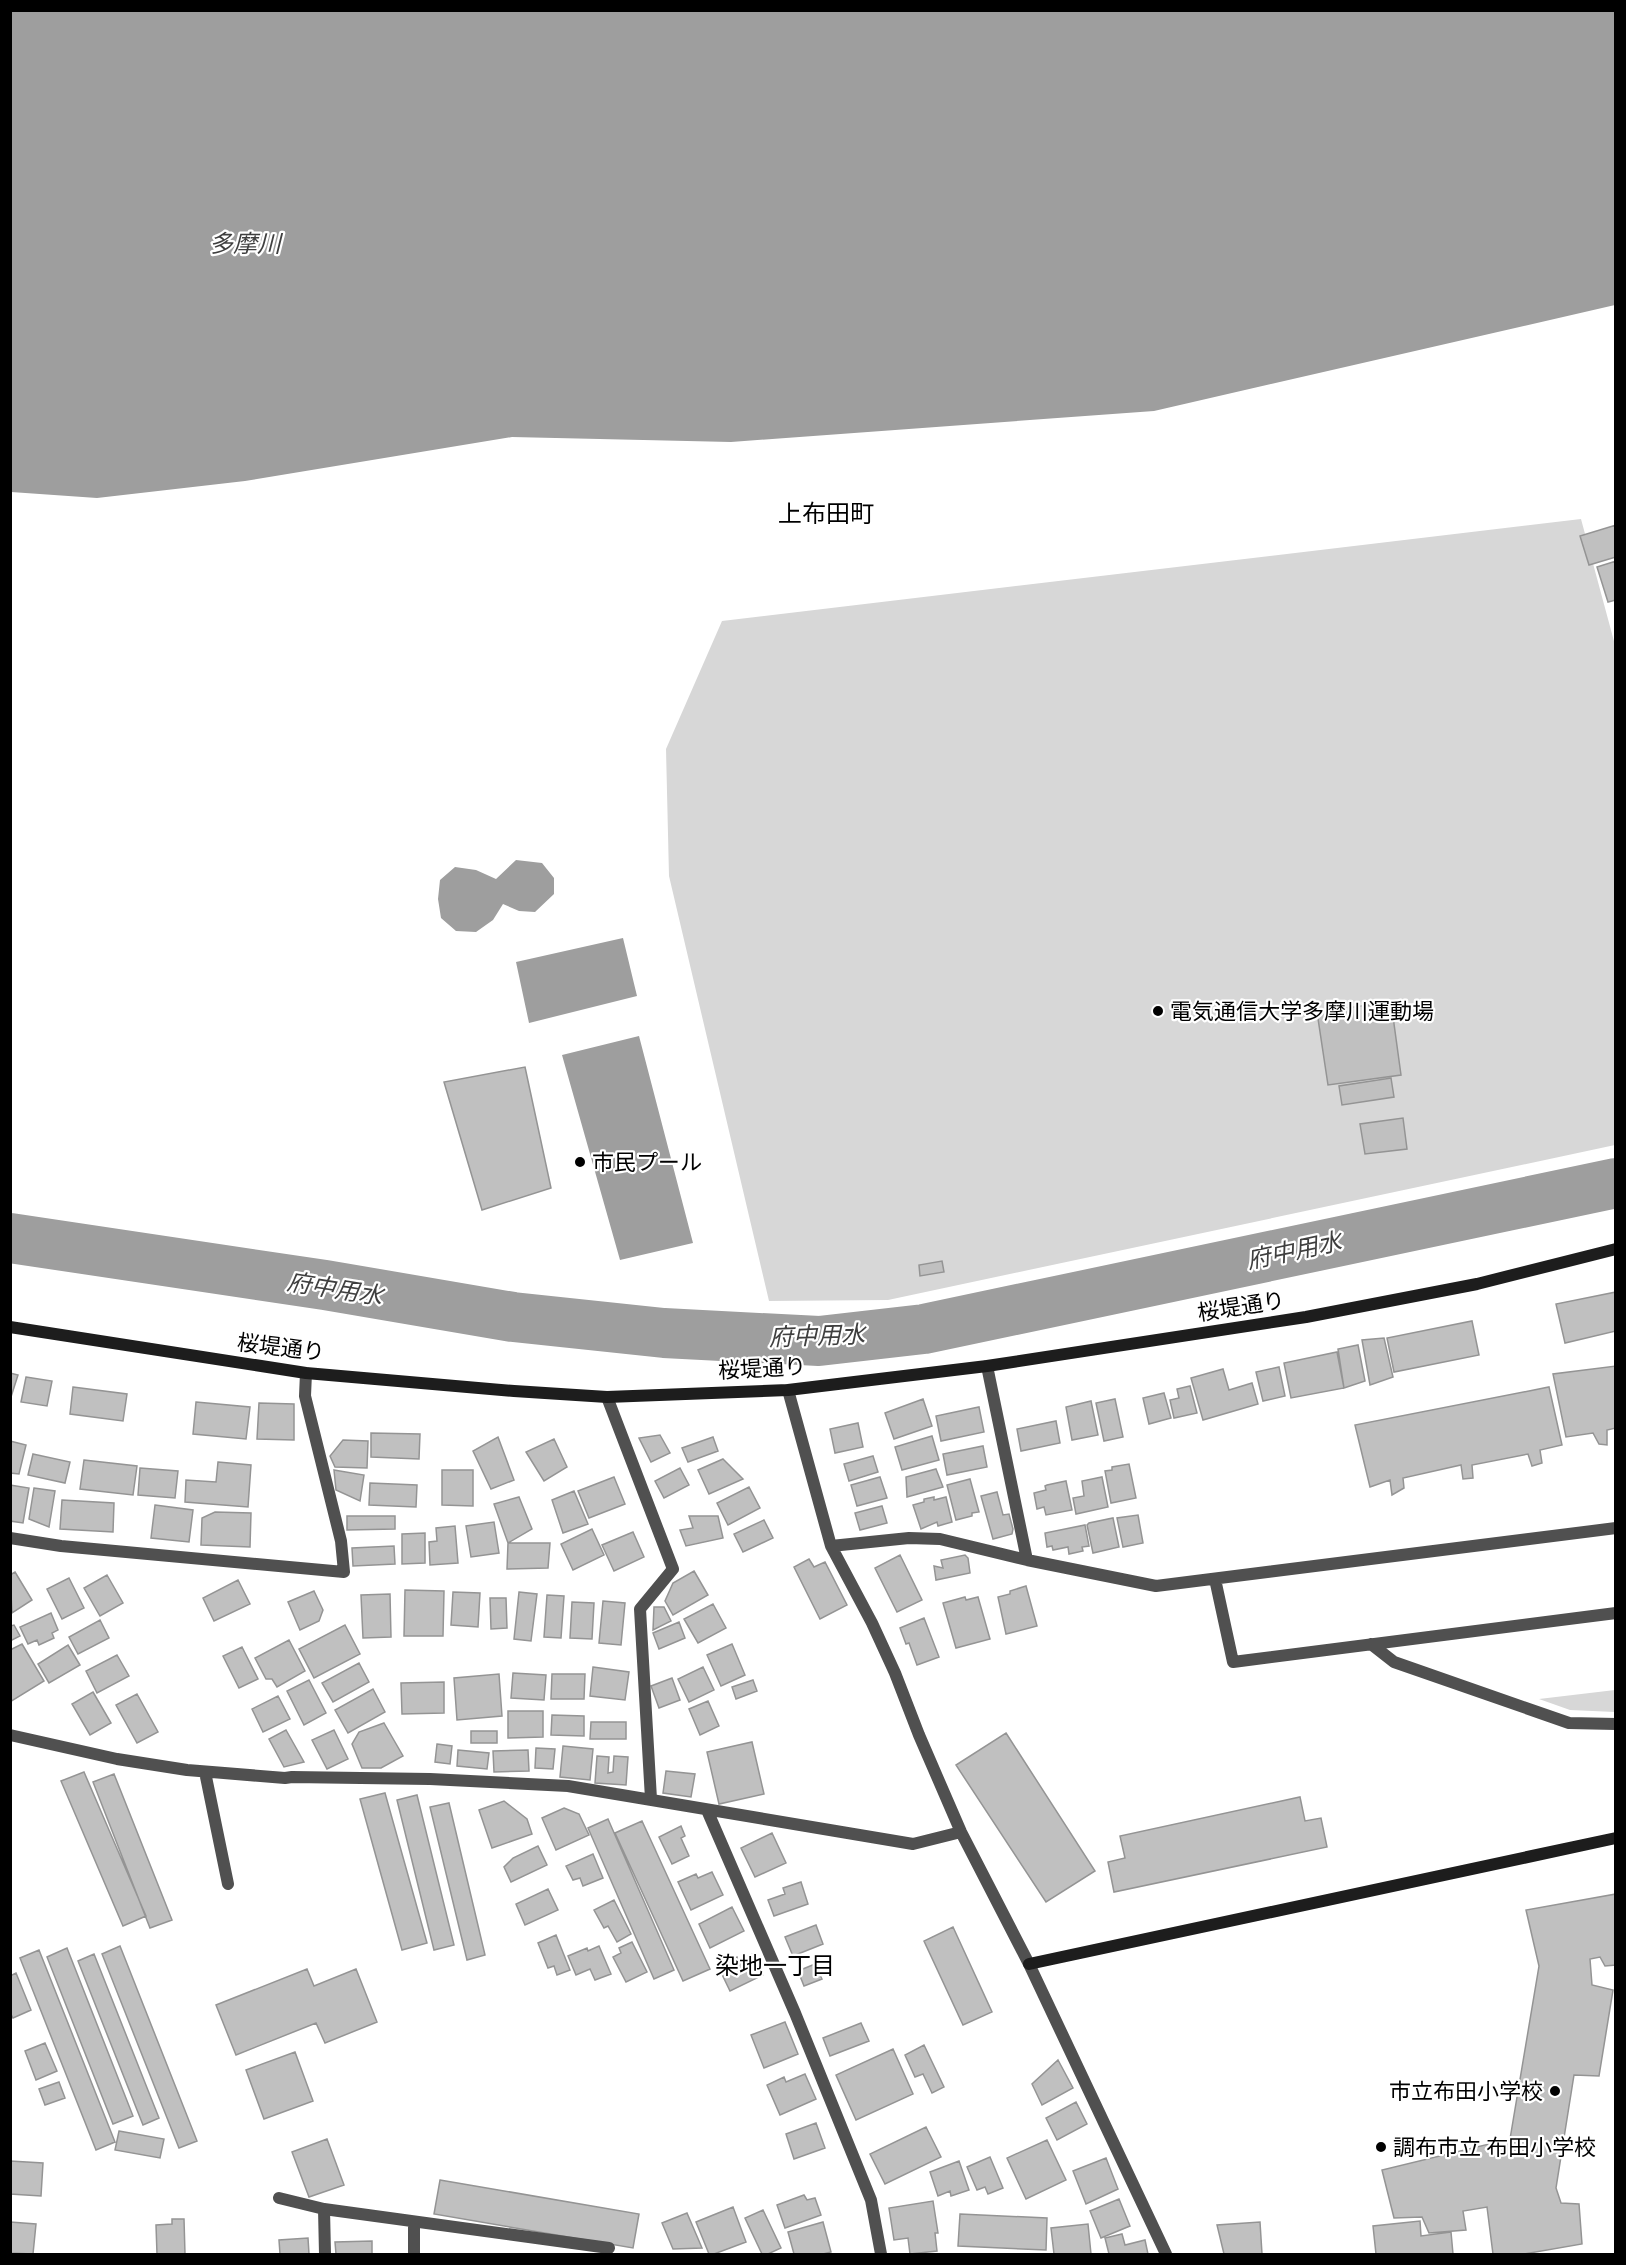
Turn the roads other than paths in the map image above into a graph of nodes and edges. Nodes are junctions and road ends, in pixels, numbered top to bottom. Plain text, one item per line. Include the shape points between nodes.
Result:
1 (1616, 1249) edge
2 (10, 1327) edge
3 (987, 1366) junction
4 (306, 1373) junction
5 (788, 1390) junction
6 (607, 1397) junction
7 (1616, 1528) edge
8 (10, 1538) edge
9 (831, 1546) junction
10 (1027, 1560) junction
11 (1215, 1579) junction
12 (1616, 1613) edge
13 (1371, 1644) junction
14 (1616, 1724) edge
15 (10, 1735) edge
16 (205, 1772) junction
17 (651, 1798) junction
18 (707, 1810) junction
19 (961, 1832) junction
20 (1616, 1838) edge
21 (228, 1884) dead end
22 (1029, 1964) junction
23 (279, 2198) dead end
24 (324, 2209) junction
25 (414, 2222) junction
26 (609, 2248) dead end
27 (325, 2254) edge
28 (414, 2254) edge
29 (881, 2254) edge
30 (1166, 2254) edge

1 - 3 street, 桜堤通り via 1477,1284 1306,1317
2 - 4 street, 桜堤通り
3 - 5 street, 桜堤通り
3 - 10 street
4 - 6 street, 桜堤通り
4 - 8 street via 305,1396 341,1540 344,1572
5 - 6 street, 桜堤通り
5 - 9 street
6 - 17 street via 673,1569 640,1609
7 - 11 street
9 - 10 street via 940,1539
9 - 19 street via 895,1673
10 - 11 street via 1156,1586
11 - 13 street via 1233,1662
12 - 13 street
13 - 14 street via 1394,1662 1569,1723
15 - 16 street via 117,1759
16 - 17 street via 568,1786
16 - 21 street
17 - 18 street
18 - 19 street via 913,1844
18 - 29 street via 871,2200
19 - 22 street
20 - 22 street
22 - 30 street
23 - 24 street
24 - 25 street
24 - 27 street
25 - 26 street
25 - 28 street

